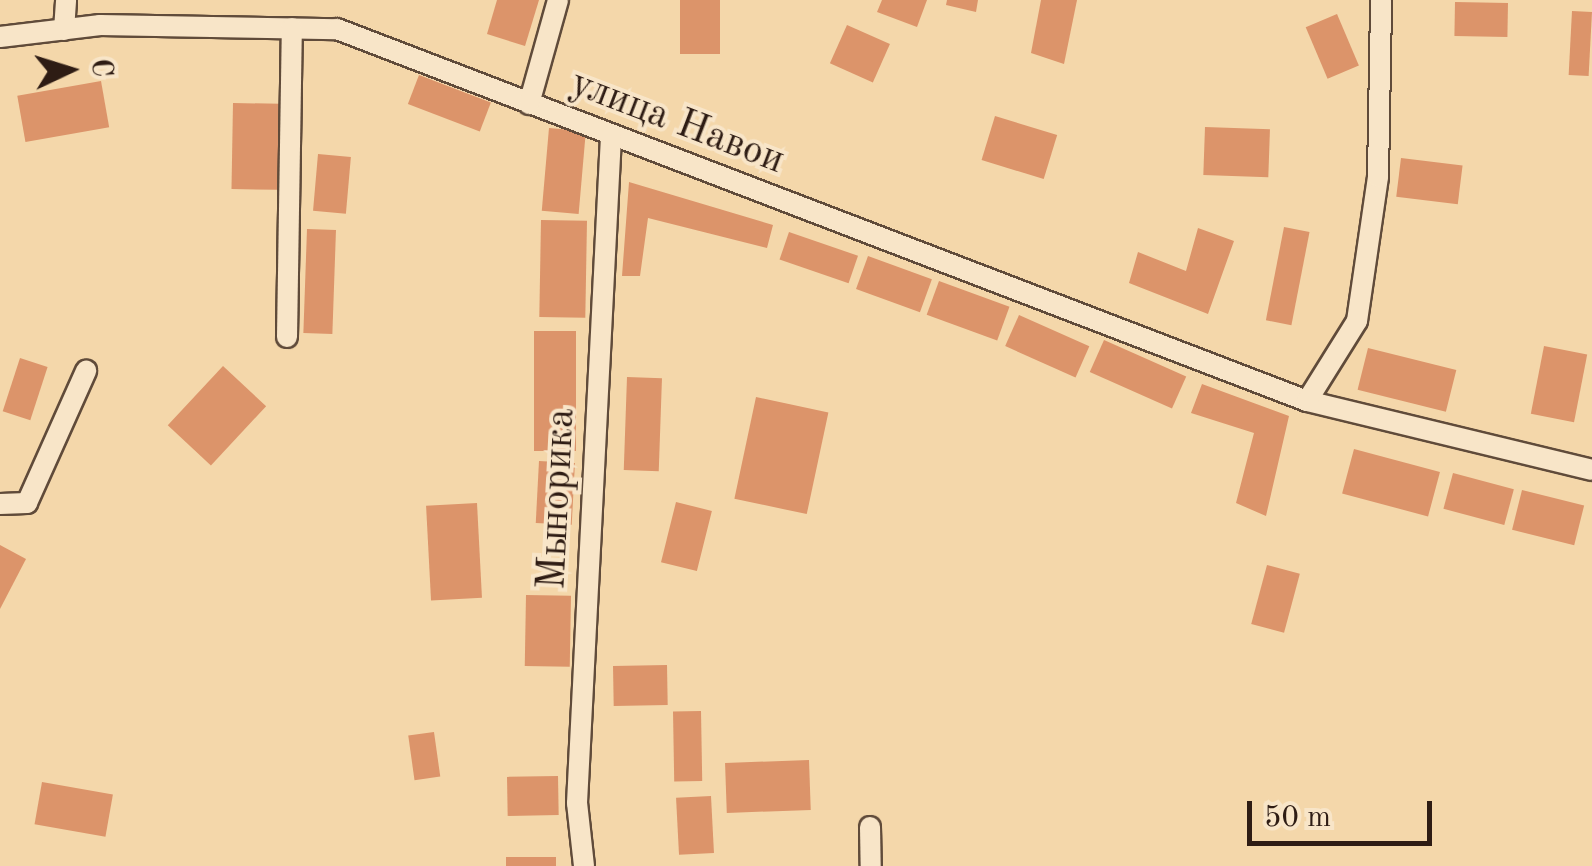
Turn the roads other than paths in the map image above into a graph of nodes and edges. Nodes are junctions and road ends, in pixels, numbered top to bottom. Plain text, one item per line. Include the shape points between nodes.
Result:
1 (66, 0) edge
2 (558, 0) edge
3 (1381, 0) edge
4 (292, 28) junction
5 (64, 30) junction
6 (0, 37) edge
7 (529, 104) junction
8 (611, 136) junction
9 (287, 337) dead end
10 (86, 371) dead end
11 (1307, 401) junction
12 (1592, 470) edge
13 (0, 504) edge
14 (870, 826) dead end
15 (584, 866) edge
16 (871, 866) edge

1 - 5 street
2 - 7 street
3 - 11 street via 1378,176 1357,322
4 - 5 street, улица Навои
4 - 7 street, улица Навои via 337,29
4 - 9 street
5 - 6 street, улица Навои
7 - 8 street, улица Навои
8 - 11 street, улица Навои
8 - 15 street, Мынорика via 577,803
10 - 13 street via 27,503
11 - 12 street, улица Навои
14 - 16 street

